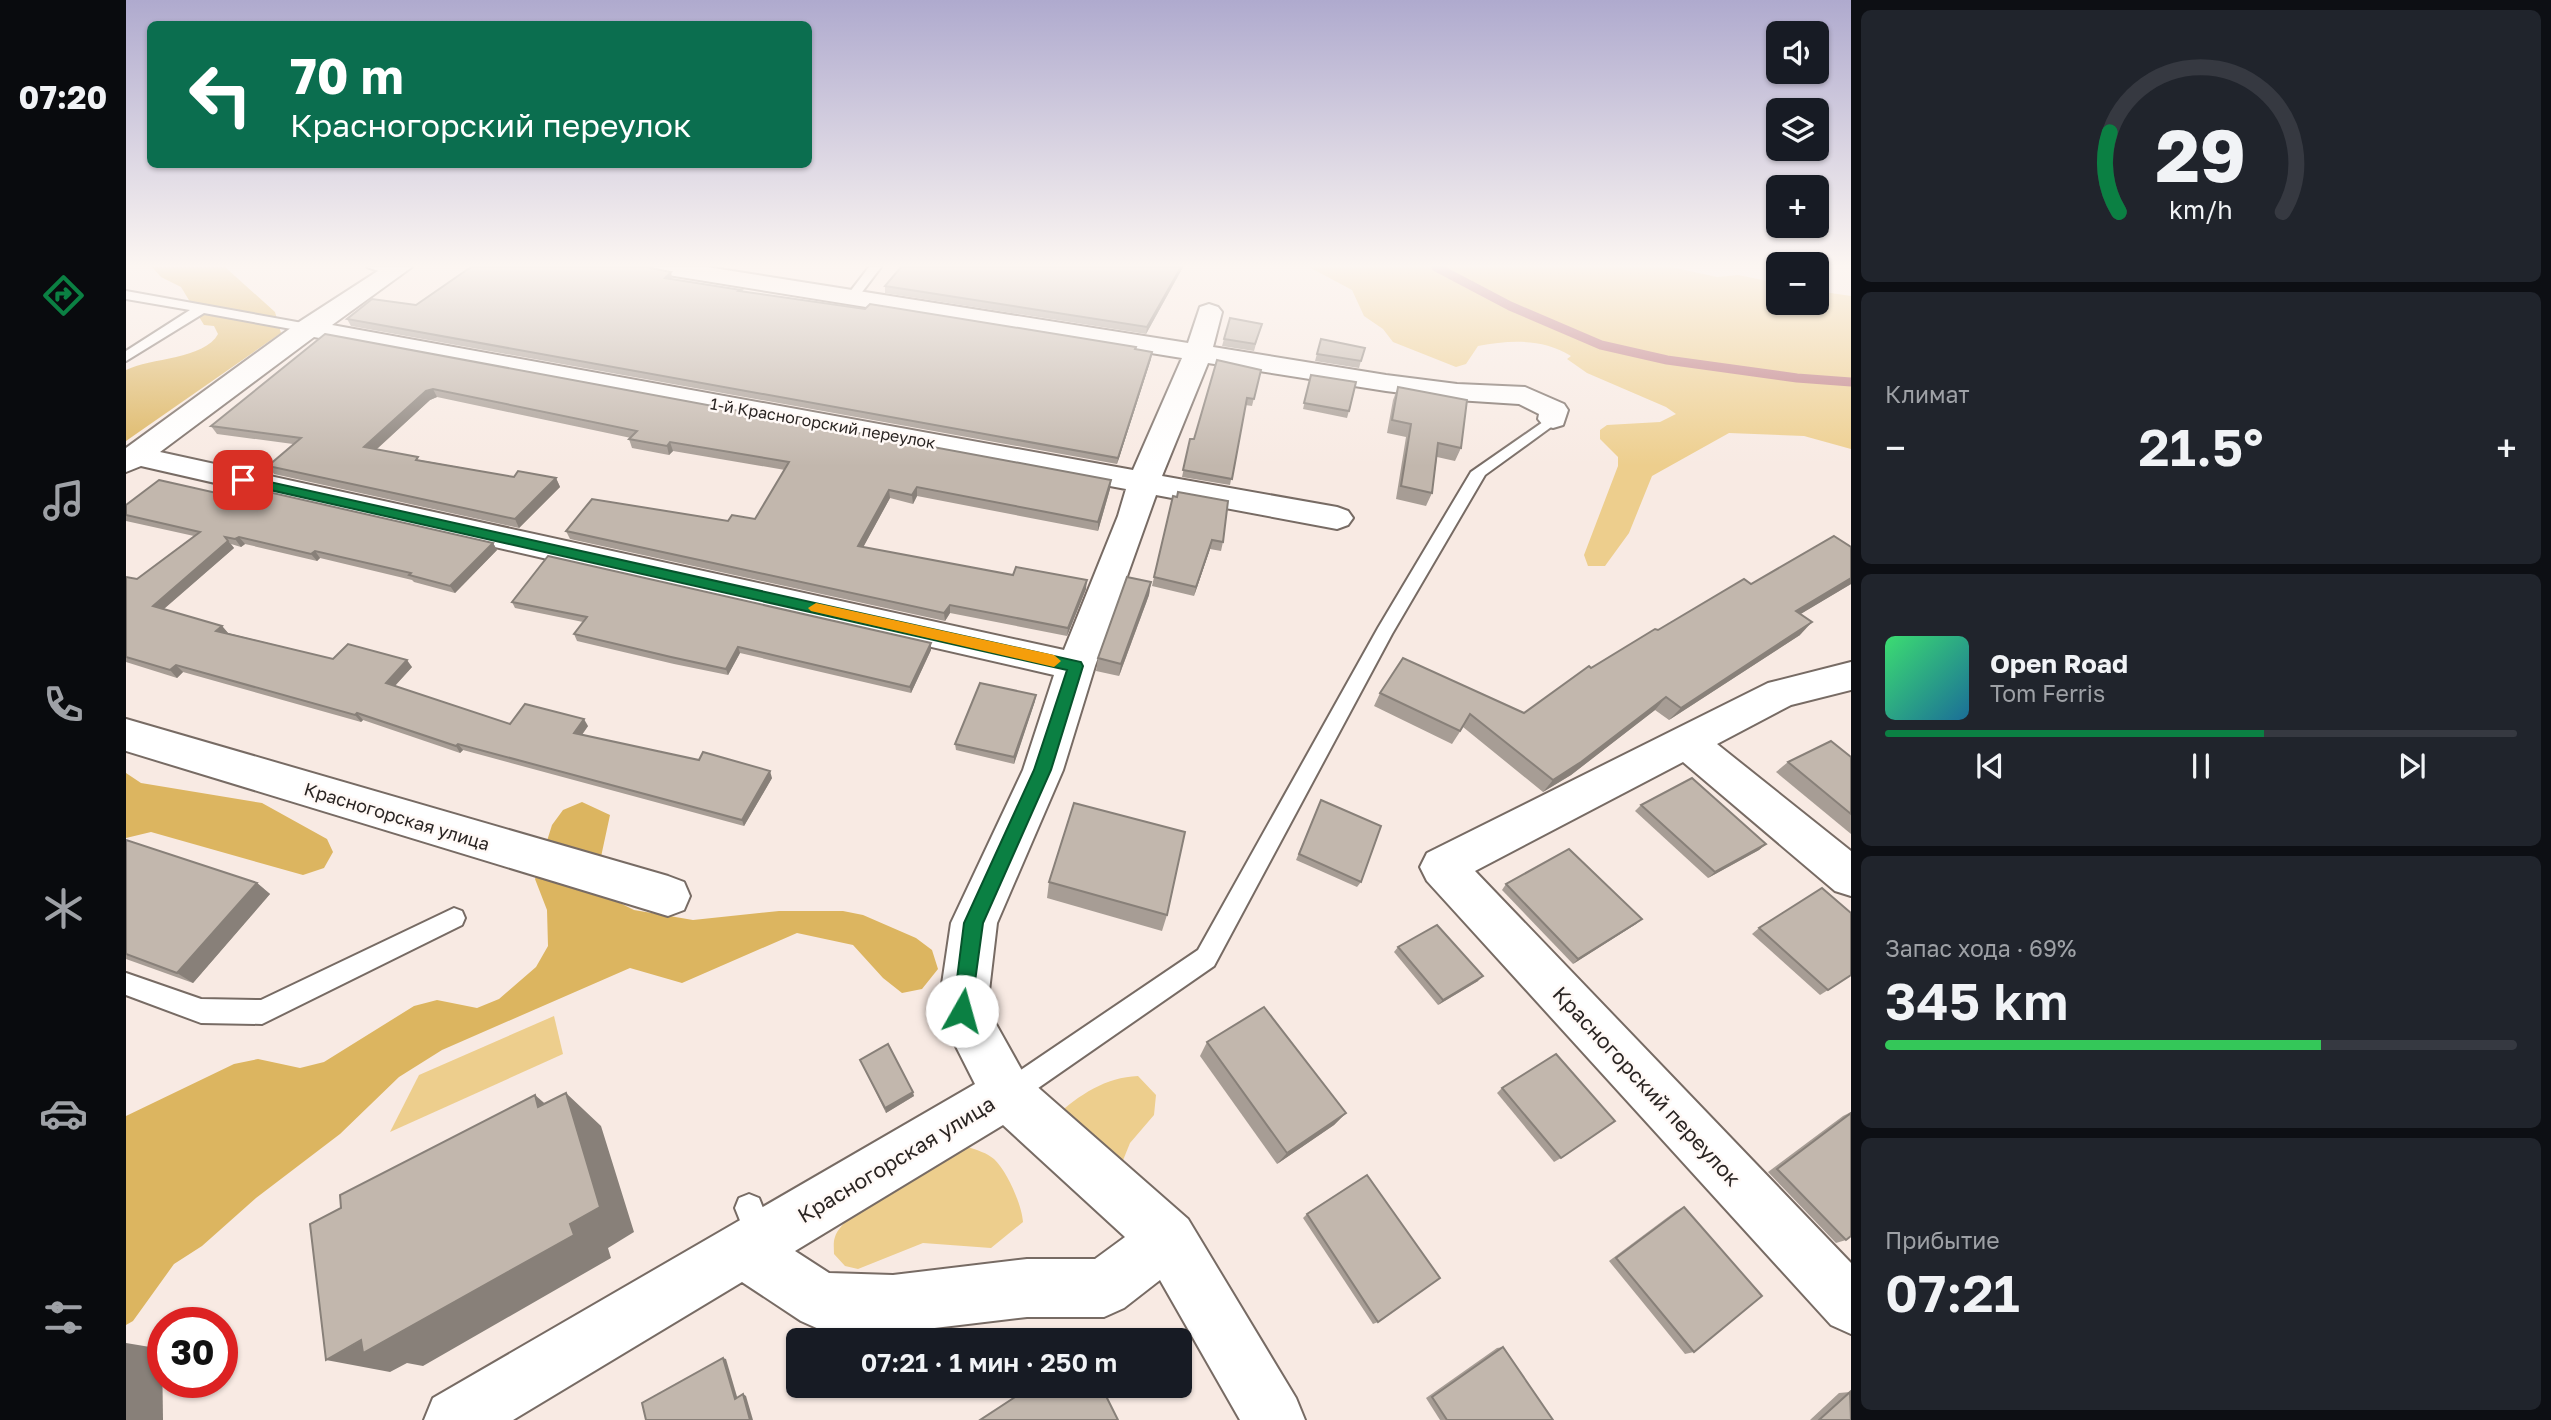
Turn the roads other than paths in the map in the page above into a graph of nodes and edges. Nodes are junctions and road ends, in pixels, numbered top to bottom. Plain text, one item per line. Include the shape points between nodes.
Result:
1 (163, 333) edge
2 (302, 333) edge
3 (337, 333) edge
4 (1085, 333) edge
5 (1204, 333) edge
6 (1199, 351) junction
7 (126, 357) edge
8 (1553, 419) joint
9 (131, 459) edge
10 (1143, 483) junction
11 (1337, 519) dead end
12 (1076, 666) junction
13 (1851, 676) edge
14 (126, 735) edge
15 (1686, 741) junction
16 (1851, 877) edge
17 (668, 896) dead end
18 (453, 918) dead end
19 (126, 984) edge
20 (1007, 1094) junction
21 (751, 1232) junction
22 (1168, 1239) junction
23 (1851, 1305) edge
24 (456, 1420) edge
25 (1274, 1420) edge

1 - 7 lane
2 - 9 street
3 - 10 street, 1-й Красногорский переулок
4 - 6 street
5 - 6 street
6 - 8 street via 1386,383 1525,396 1553,410
6 - 10 street
8 - 20 lane via 1479,472 1384,633 1206,958
9 - 12 street
10 - 11 street, 1-й Красногорский переулок
10 - 12 street
12 - 20 street via 1043,770 974,923 962,1011
13 - 15 street via 1782,693
14 - 17 street, Красногорская улица
15 - 16 street
15 - 23 street, Красногорский переулок via 1442,867
18 - 19 lane via 262,1012 201,1011
20 - 21 street, Красногорская улица via 869,1159
20 - 22 street, Красногорская улица
21 - 22 street via 821,1301 893,1304 1027,1289 1104,1288
21 - 24 street, Красногорская улица
22 - 25 street, Красногорская улица

